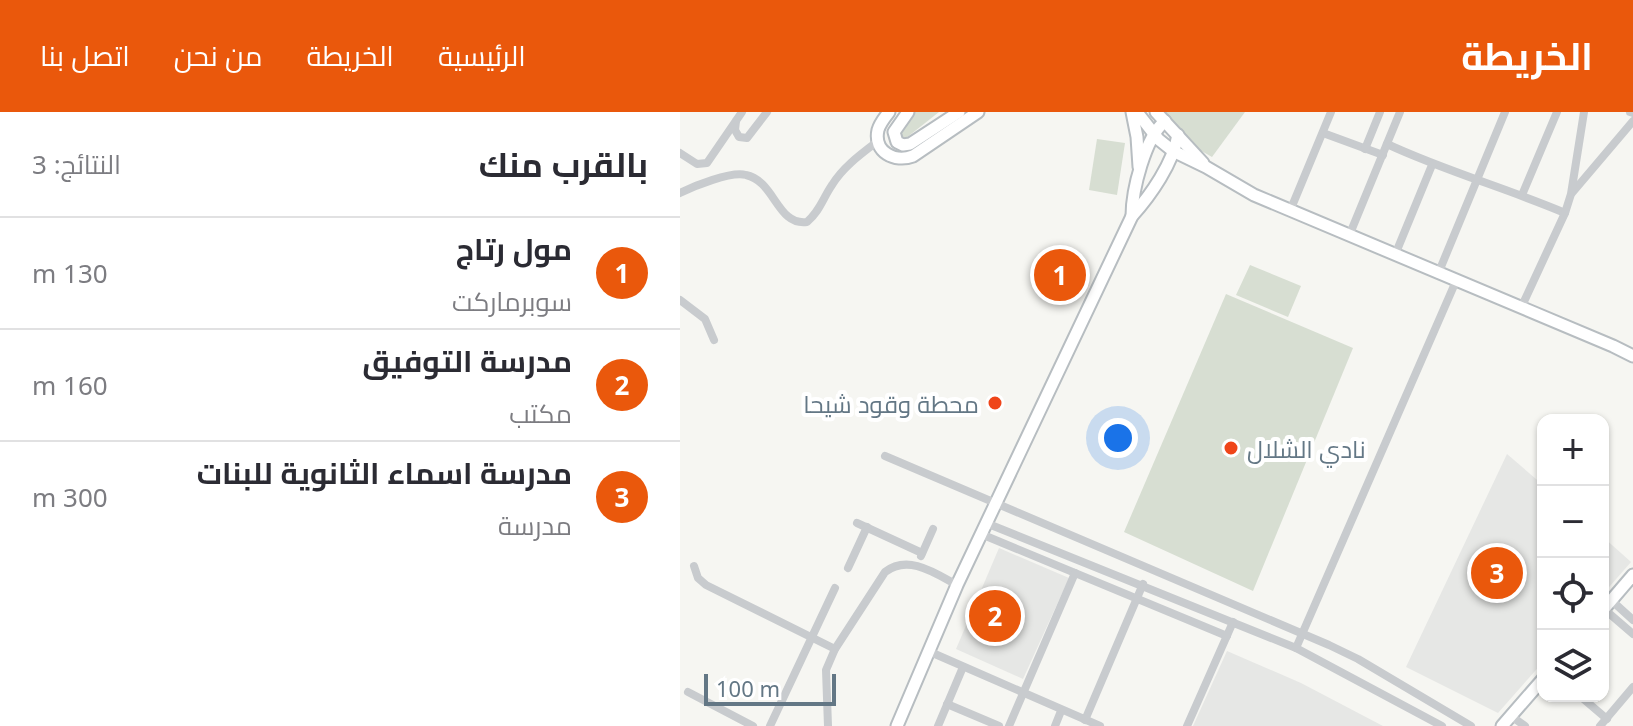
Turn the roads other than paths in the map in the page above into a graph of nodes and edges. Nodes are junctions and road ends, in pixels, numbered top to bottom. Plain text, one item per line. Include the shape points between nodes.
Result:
1 (767, 112) edge
2 (889, 112) edge
3 (908, 112) edge
4 (959, 112) edge
5 (978, 112) edge
6 (1134, 112) edge
7 (1331, 112) edge
8 (1380, 112) edge
9 (1400, 112) edge
10 (1505, 112) edge
11 (1557, 112) edge
12 (1584, 112) edge
13 (739, 116) edge
14 (1160, 116) edge
15 (1633, 121) edge
16 (1154, 133) junction
17 (1323, 133) junction
18 (1178, 135) junction
19 (739, 137) junction
20 (724, 140) junction
21 (878, 141) junction
22 (1387, 144) junction
23 (1365, 149) junction
24 (1173, 151) junction
25 (680, 153) edge
26 (1383, 155) junction
27 (1200, 164) junction
28 (1432, 165) junction
29 (1162, 171) junction
30 (1140, 174) junction
31 (1477, 180) junction
32 (680, 193) edge
33 (1571, 194) junction
34 (1522, 195) junction
35 (1290, 211) junction
36 (1565, 213) junction
37 (1132, 216) junction
38 (1349, 236) junction
39 (1395, 255) junction
40 (1438, 274) junction
41 (1456, 281) junction
42 (680, 300) edge
43 (1521, 308) junction
44 (714, 340) dead end
45 (1633, 356) edge
46 (885, 456) dead end
47 (996, 503) junction
48 (857, 523) dead end
49 (986, 523) junction
50 (867, 527) junction
51 (933, 529) dead end
52 (981, 534) junction
53 (922, 553) junction
54 (917, 564) junction
55 (694, 566) dead end
56 (848, 568) dead end
57 (1075, 573) junction
58 (1633, 575) edge
59 (1143, 584) junction
60 (957, 585) junction
61 (835, 588) dead end
62 (1137, 599) junction
63 (1609, 603) edge
64 (1609, 608) edge
65 (1609, 609) edge
66 (1633, 620) edge
67 (1233, 622) junction
68 (1302, 633) junction
69 (1633, 634) edge
70 (1227, 636) junction
71 (810, 639) junction
72 (1296, 648) junction
73 (835, 649) junction
74 (928, 651) junction
75 (963, 667) junction
76 (1537, 686) edge
77 (1633, 687) edge
78 (688, 692) dead end
79 (1023, 694) junction
80 (1586, 702) edge
81 (947, 704) junction
82 (1061, 711) junction
83 (1511, 716) junction
84 (1085, 720) junction
85 (1604, 722) edge
86 (753, 726) edge
87 (770, 726) edge
88 (828, 726) edge
89 (897, 726) edge
90 (938, 726) edge
91 (999, 726) edge
92 (1009, 726) edge
93 (1055, 726) edge
94 (1100, 726) edge
95 (1187, 726) edge
96 (1442, 726) edge
97 (1471, 726) edge
98 (1502, 726) edge
99 (1525, 726) edge

1 - 19 street via 750,137
2 - 21 main road
3 - 4 main road via 894,132 903,145
5 - 21 main road via 908,158 892,157
6 - 16 main road
6 - 30 main road
7 - 17 street
8 - 23 street
9 - 22 street
10 - 31 street
11 - 34 street
12 - 33 street
13 - 19 street
13 - 20 street
14 - 16 main road
14 - 18 main road
15 - 33 street
16 - 24 main road
16 - 30 main road
17 - 23 street
17 - 35 street
18 - 24 main road
18 - 27 main road
19 - 20 street
20 - 25 street via 704,165
21 - 32 street via 849,165 807,222 789,216 766,186 748,175
22 - 26 street
22 - 28 street
23 - 26 street
24 - 27 main road
24 - 29 main road
26 - 38 street
27 - 29 main road via 1182,163
27 - 35 main road
28 - 31 street
28 - 39 street
29 - 37 main road
30 - 37 main road
31 - 34 street
31 - 40 street
33 - 36 street
34 - 36 street
35 - 38 main road
36 - 43 street
37 - 47 main road
38 - 39 main road
39 - 40 main road
40 - 41 main road
41 - 43 main road
41 - 68 street
42 - 44 street via 705,319
43 - 45 main road
46 - 47 street
47 - 49 main road
47 - 68 street
48 - 50 street
49 - 52 main road
49 - 59 street
50 - 53 street
50 - 56 street
51 - 53 street
52 - 57 street
52 - 60 main road
53 - 54 street
54 - 60 street
54 - 73 street via 885,572
55 - 71 street via 706,585
57 - 62 street
57 - 79 street
58 - 63 main road
59 - 62 street
59 - 67 street
60 - 74 main road
61 - 71 street
62 - 70 street
62 - 84 street
64 - 66 street
65 - 69 street
67 - 70 street
67 - 72 street
68 - 72 street
68 - 97 street via 1358,659
70 - 95 street
71 - 73 street
71 - 87 street
72 - 96 street
73 - 88 street via 824,677
74 - 75 street
74 - 89 main road
75 - 79 street
75 - 81 street
76 - 83 main road
77 - 85 street
78 - 86 street
79 - 82 street
79 - 92 street
80 - 85 street
81 - 90 street
81 - 91 street
82 - 84 street
82 - 93 street
83 - 98 main road
83 - 99 street
84 - 94 street

